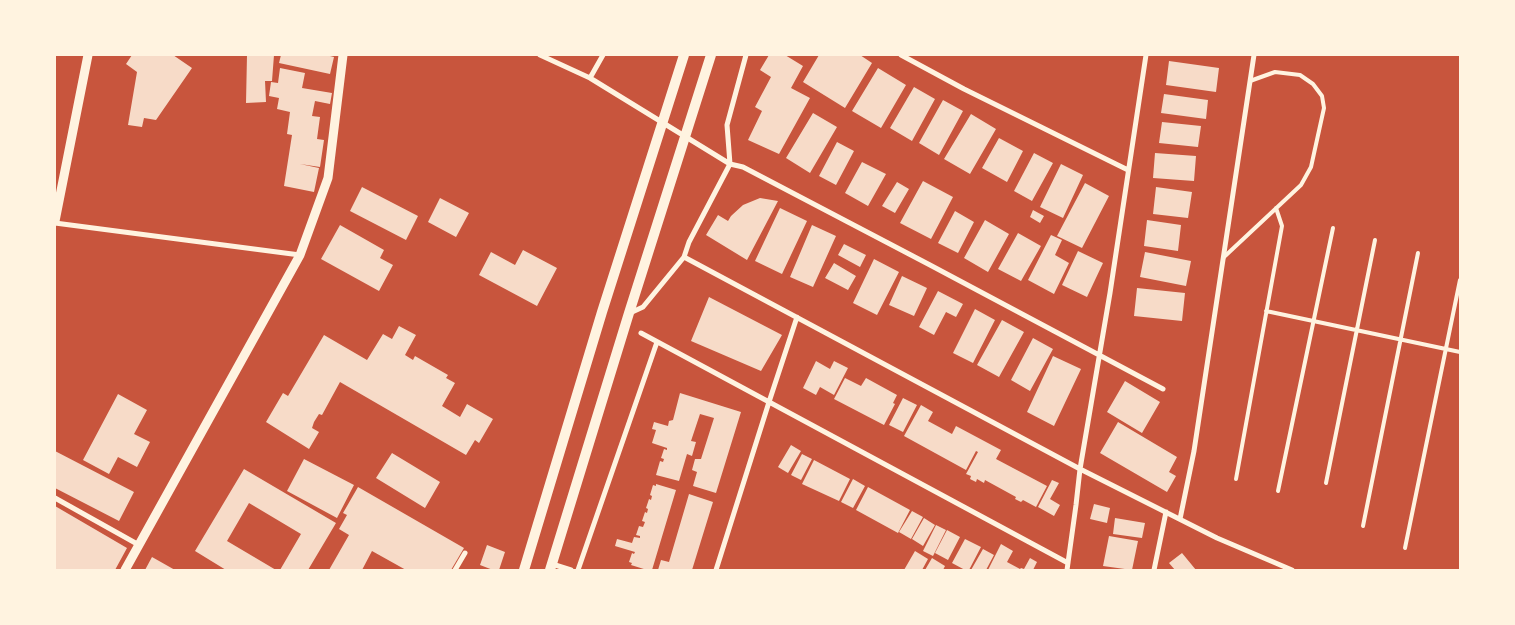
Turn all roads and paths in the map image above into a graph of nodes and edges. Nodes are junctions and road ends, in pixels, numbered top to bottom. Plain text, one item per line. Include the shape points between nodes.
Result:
1 (88, 55) edge
2 (343, 55) edge
3 (540, 55) edge
4 (603, 55) edge
5 (684, 55) edge
6 (711, 55) edge
7 (746, 55) edge
8 (901, 55) edge
9 (915, 55) edge
10 (1146, 55) edge
11 (1254, 55) edge
12 (913, 62) junction
13 (590, 78) junction
14 (1250, 81) junction
15 (663, 122) junction
16 (686, 136) junction
17 (730, 164) junction
18 (1128, 170) junction
19 (1276, 208) junction
20 (55, 222) edge
21 (1333, 228) dead end
22 (1376, 240) dead end
23 (1418, 252) dead end
24 (300, 255) junction
25 (684, 257) junction
26 (1224, 257) junction
27 (1460, 280) edge
28 (1266, 310) junction
29 (629, 313) junction
30 (797, 317) junction
31 (1312, 321) junction
32 (1358, 330) junction
33 (641, 333) dead end
34 (1400, 339) junction
35 (657, 342) junction
36 (1445, 349) junction
37 (1460, 352) edge
38 (1099, 356) junction
39 (1163, 389) dead end
40 (768, 402) junction
41 (1080, 469) junction
42 (1236, 479) dead end
43 (1326, 483) dead end
44 (1278, 491) dead end
45 (55, 498) edge
46 (1166, 512) junction
47 (1180, 519) junction
48 (1363, 526) dead end
49 (140, 545) junction
50 (1405, 548) dead end
51 (465, 553) dead end
52 (1068, 563) junction
53 (551, 567) edge
54 (125, 570) edge
55 (455, 570) edge
56 (524, 570) edge
57 (571, 570) edge
58 (578, 570) edge
59 (716, 570) edge
60 (1067, 570) edge
61 (1154, 570) edge
62 (1292, 570) edge

1 - 20 street
2 - 24 street via 328,178
3 - 13 street
4 - 13 street
5 - 15 main road
6 - 16 main road
7 - 17 street via 727,125
8 - 12 street
9 - 12 street
10 - 18 street
11 - 14 street
12 - 18 street
13 - 15 street
14 - 19 lane via 1274,72 1300,75 1322,96 1324,108 1311,167 1301,185
14 - 26 street
15 - 16 street
15 - 56 main road
16 - 17 street
16 - 29 main road
17 - 25 street
17 - 38 street via 743,167
18 - 38 street
19 - 26 lane
19 - 28 lane via 1282,226
20 - 24 street
21 - 31 lane
22 - 32 lane
23 - 34 lane
24 - 49 street
25 - 29 street via 643,307
25 - 30 street
26 - 47 street via 1194,451
27 - 36 lane
28 - 31 lane
28 - 42 lane
29 - 53 main road
30 - 40 street
30 - 41 street
31 - 32 lane
31 - 44 lane
32 - 34 lane
32 - 43 lane
33 - 35 street
34 - 36 lane
34 - 48 lane
35 - 40 street
35 - 58 street
36 - 37 lane
36 - 50 lane
38 - 39 street
38 - 41 street
40 - 52 street
40 - 59 street
41 - 46 street
41 - 52 street
45 - 49 street
46 - 47 street
46 - 61 street
47 - 62 street
49 - 54 street
51 - 55 street
52 - 60 street
53 - 57 street

